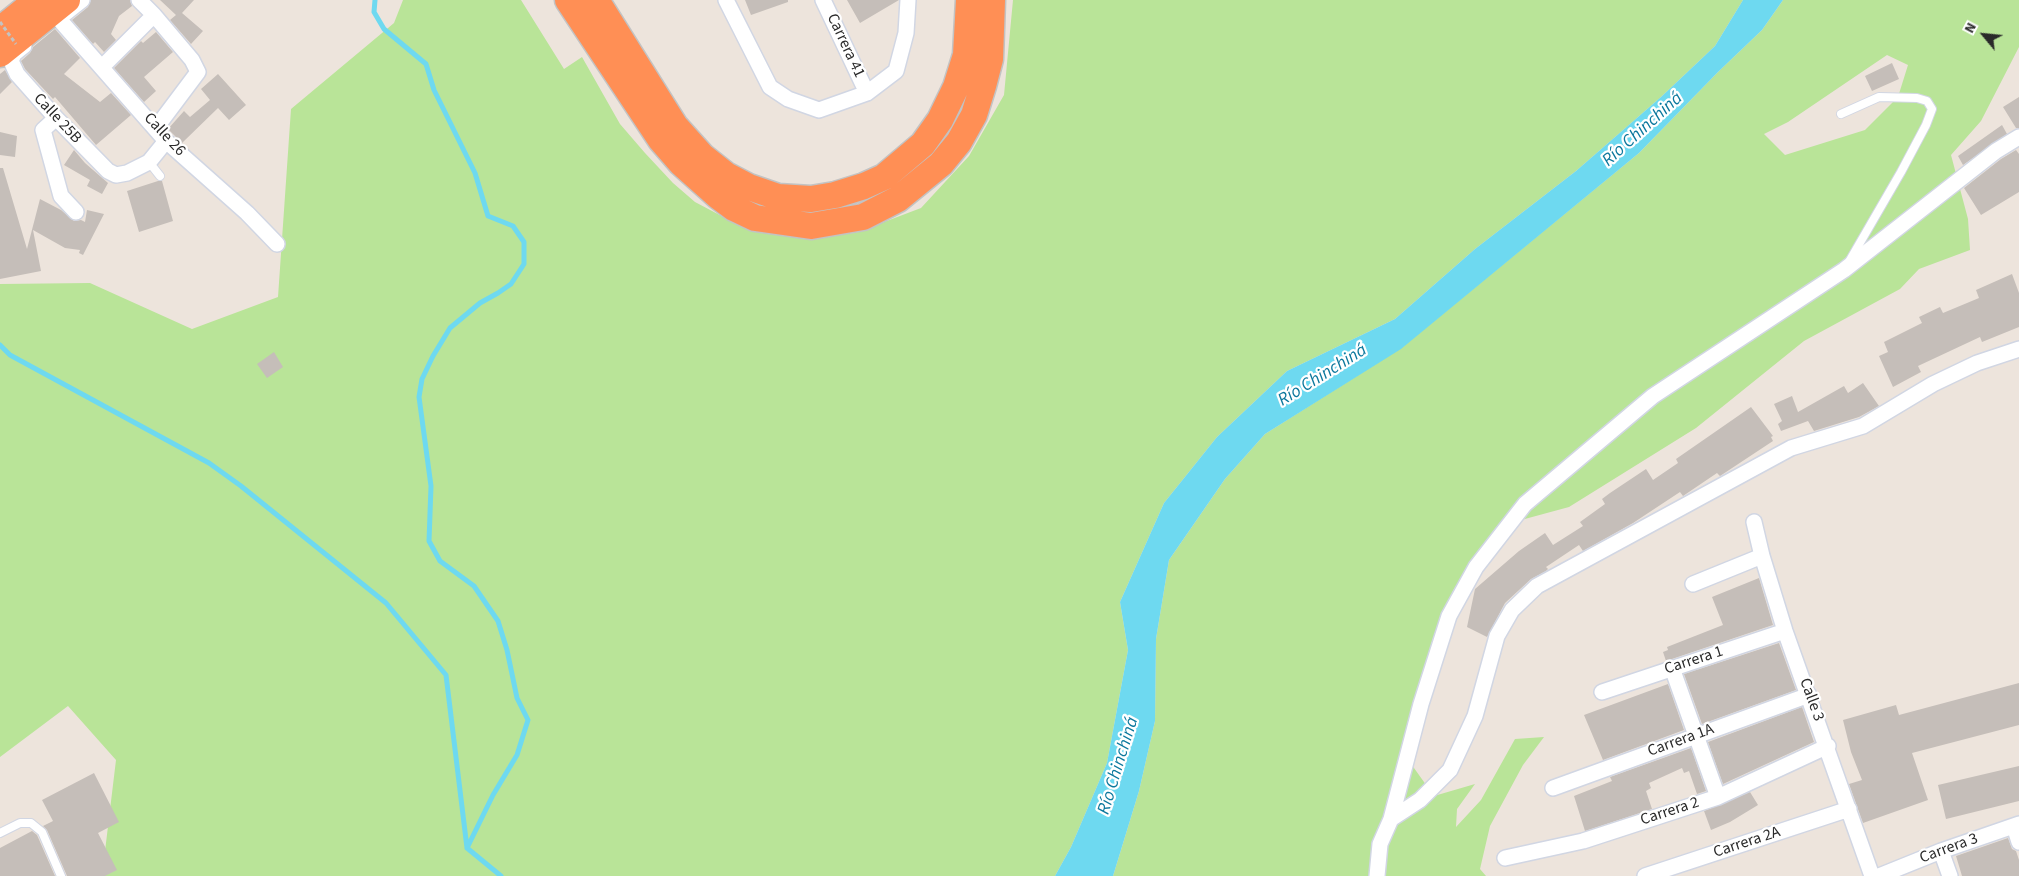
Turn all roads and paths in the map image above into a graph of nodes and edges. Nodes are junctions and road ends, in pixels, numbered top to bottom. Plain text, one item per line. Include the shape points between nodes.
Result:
1 (37, 0) edge
2 (82, 0) edge
3 (139, 0) edge
4 (568, 0) edge
5 (596, 0) edge
6 (726, 0) edge
7 (823, 0) edge
8 (908, 0) edge
9 (969, 0) edge
10 (992, 0) edge
11 (63, 9) edge
12 (154, 15) junction
13 (0, 22) edge
14 (8, 45) edge
15 (102, 67) junction
16 (867, 93) junction
17 (1841, 114) dead end
18 (56, 118) junction
19 (156, 128) junction
20 (2019, 137) edge
21 (166, 142) junction
22 (149, 162) junction
23 (160, 176) dead end
24 (76, 212) dead end
25 (277, 244) dead end
26 (1844, 270) junction
27 (2019, 349) edge
28 (1754, 522) dead end
29 (1762, 556) junction
30 (1693, 584) dead end
31 (1786, 630) junction
32 (1672, 668) junction
33 (1602, 692) dead end
34 (1809, 695) junction
35 (1696, 736) junction
36 (1828, 746) junction
37 (1553, 788) dead end
38 (1718, 797) junction
39 (1849, 809) junction
40 (1391, 819) junction
41 (2016, 825) edge
42 (0, 833) edge
43 (2019, 842) edge
44 (1941, 851) junction
45 (1505, 858) dead end
46 (60, 876) edge
47 (1377, 876) edge
48 (1645, 876) edge
49 (1872, 876) edge
50 (1879, 876) edge
51 (1950, 876) edge

1 - 14 highway
2 - 11 street
3 - 12 street
4 - 10 highway via 661,140 681,163 734,208 755,218 810,226 863,217 898,199 941,164 959,142 974,115 986,77 990,59
5 - 9 highway via 675,126 702,156 726,175 749,187 778,197 811,199 835,196 864,186 884,176 923,144 940,120 956,87 966,55
6 - 16 street via 770,87 788,99 819,110
7 - 16 street, Carrera 41
8 - 16 street via 906,33 896,71
11 - 14 highway
11 - 15 street, Calle 26
12 - 15 street
12 - 19 street via 192,60 198,72
13 - 14 path, bridge
14 - 18 street, Calle 25B via 17,74
15 - 19 street, Calle 26
17 - 26 lane via 1880,97 1917,98 1927,101 1932,108 1901,172
18 - 22 street, Calle 25B via 101,166 116,175
18 - 24 street via 43,130 61,196
19 - 21 street, Calle 26
20 - 26 street via 1996,151
21 - 22 street
21 - 25 street, Calle 26 via 247,213
22 - 23 lane
26 - 40 street via 1653,396 1525,504 1476,567 1449,616 1421,704
27 - 40 street via 1977,363 1933,384 1863,426 1791,448 1536,586 1512,610 1497,636 1475,716 1450,770 1420,800
28 - 29 street, Calle 3
29 - 30 street
29 - 31 street, Calle 3
31 - 32 street, Carrera 1
31 - 34 street, Calle 3
32 - 33 street, Carrera 1
32 - 35 street
34 - 35 street, Carrera 1A
34 - 36 street, Calle 3
35 - 37 street, Carrera 1A
35 - 38 street
36 - 38 street, Carrera 2
36 - 39 street, Calle 3
38 - 45 street, Carrera 2 via 1583,841
39 - 48 street, Carrera 2A
39 - 49 street, Calle 3
40 - 47 street via 1380,844
41 - 43 street
41 - 44 street, Carrera 3
42 - 46 lane via 31,823 42,832
44 - 50 street, Carrera 3
44 - 51 street

